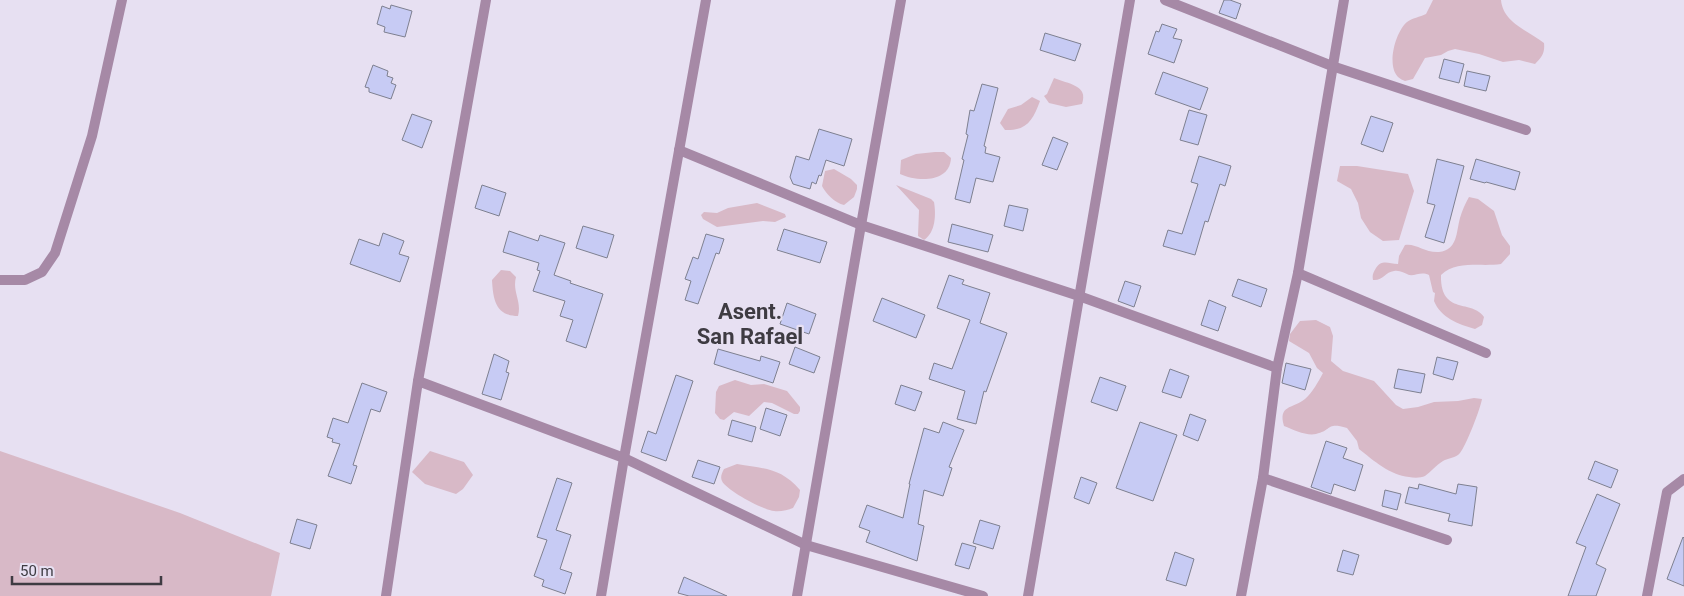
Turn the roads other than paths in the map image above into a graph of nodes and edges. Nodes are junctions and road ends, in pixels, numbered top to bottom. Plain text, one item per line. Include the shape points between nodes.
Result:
1 (122, 0) edge
2 (486, 0) edge
3 (706, 0) edge
4 (901, 0) edge
5 (1130, 0) edge
6 (1165, 0) edge
7 (1344, 0) edge
8 (1332, 66) junction
9 (1526, 130) dead end
10 (679, 150) junction
11 (861, 225) junction
12 (1298, 273) junction
13 (0, 280) edge
14 (1079, 296) junction
15 (1486, 353) dead end
16 (1277, 368) junction
17 (418, 381) junction
18 (624, 458) junction
19 (1262, 478) junction
20 (1684, 479) edge
21 (1447, 540) dead end
22 (806, 545) junction
23 (386, 596) edge
24 (601, 596) edge
25 (797, 596) edge
26 (984, 596) edge
27 (1028, 596) edge
28 (1241, 596) edge
29 (1647, 596) edge

1 - 13 street via 92,136 55,253 42,272 25,280
2 - 17 street
3 - 10 street
4 - 11 street
5 - 14 street
6 - 8 street
7 - 8 street
8 - 9 street
8 - 12 street
10 - 11 street
10 - 18 street
11 - 14 street
11 - 22 street
12 - 15 street
12 - 16 street
14 - 16 street
14 - 27 street
16 - 19 street
17 - 18 street
17 - 23 street
18 - 22 street
18 - 24 street
19 - 21 street
19 - 28 street
20 - 29 street via 1667,492
22 - 25 street
22 - 26 street

